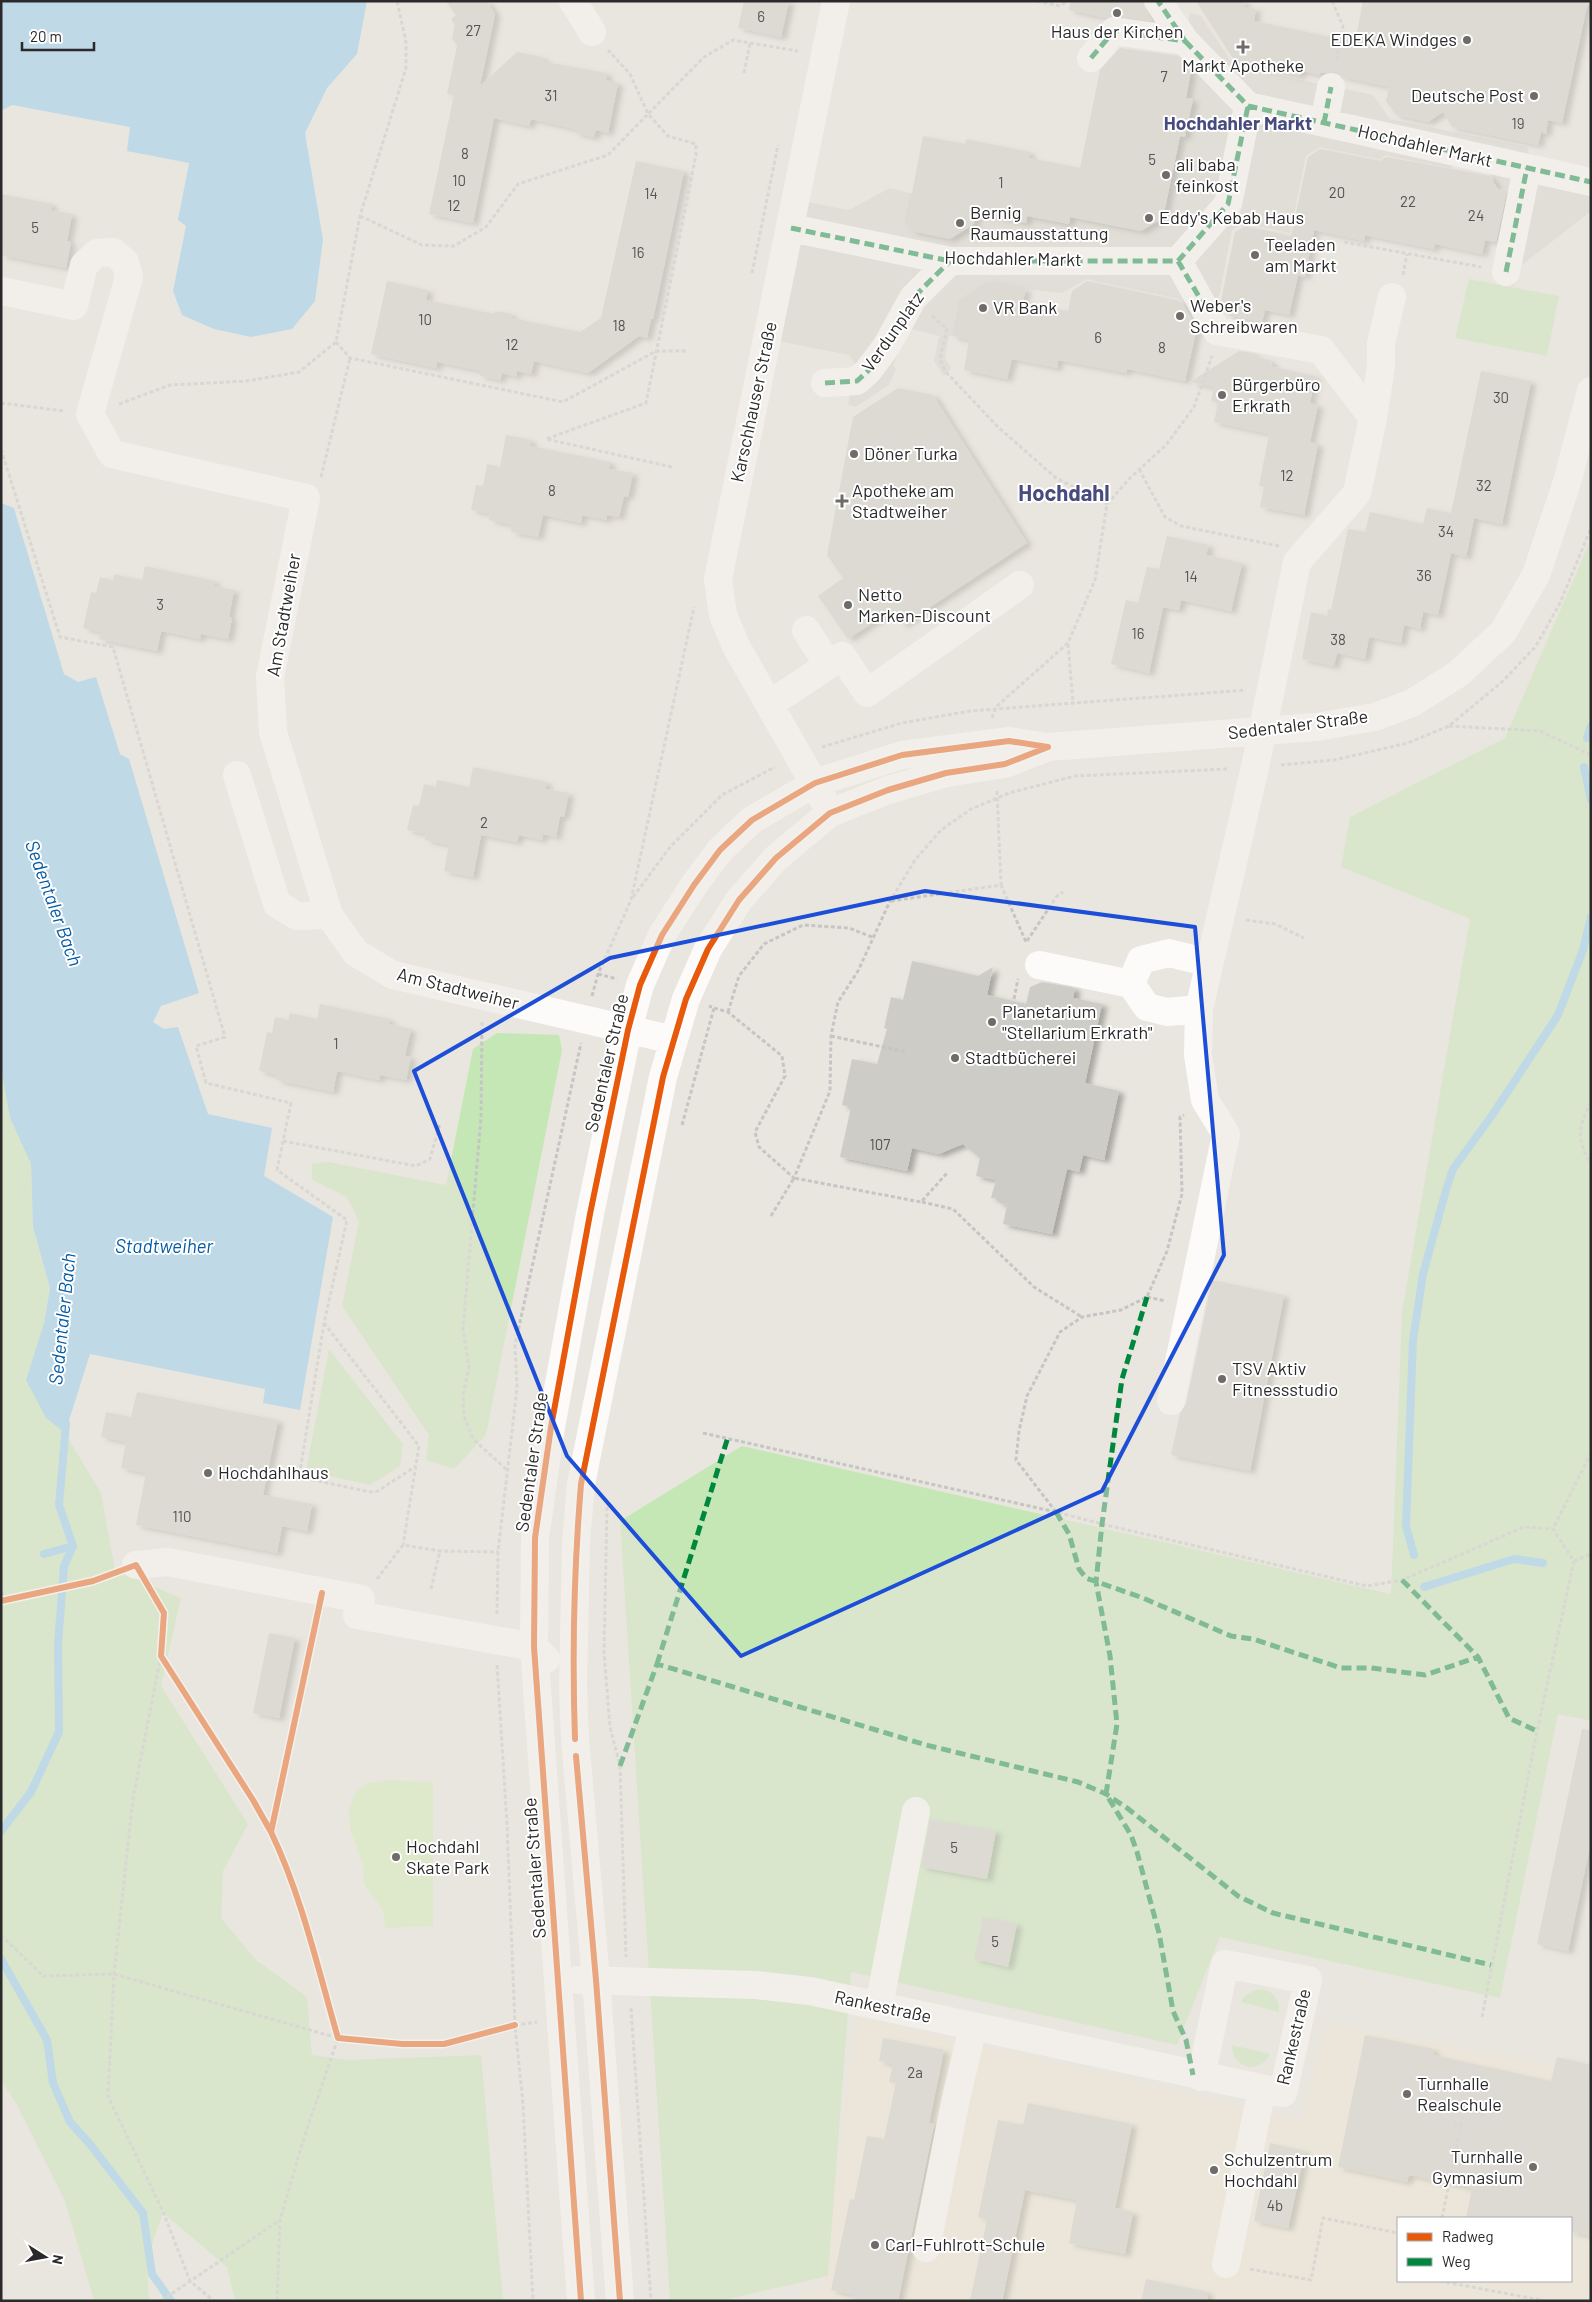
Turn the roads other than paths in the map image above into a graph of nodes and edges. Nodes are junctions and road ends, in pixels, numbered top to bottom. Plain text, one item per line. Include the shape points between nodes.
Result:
1 (573, 1) edge
2 (836, 1) edge
3 (1158, 1) edge
4 (592, 32) road end
5 (1185, 41) junction
6 (1091, 58) dead end
7 (1331, 87) road end
8 (1248, 106) junction
9 (1324, 122) junction
10 (1527, 168) junction
11 (1591, 182) edge
12 (791, 228) junction
13 (950, 260) junction
14 (1178, 261) junction
15 (1494, 270) road end
16 (1, 291) edge
17 (1392, 297) dead end
18 (826, 383) dead end
19 (1591, 391) edge
20 (1373, 418) junction
21 (1020, 585) dead end
22 (806, 630) dead end
23 (828, 665) junction
24 (770, 704) junction
25 (1262, 732) junction
26 (1048, 747) junction
27 (237, 775) dead end
28 (816, 783) junction
29 (830, 813) junction
30 (329, 915) junction
31 (1209, 963) junction
32 (1039, 964) road end
33 (1131, 984) junction
34 (1199, 1009) junction
35 (628, 1030) junction
36 (674, 1040) junction
37 (1171, 1401) dead end
38 (551, 1427) junction
39 (582, 1484) junction
40 (136, 1565) dead end
41 (534, 1647) junction
42 (573, 1687) junction
43 (916, 1811) dead end
44 (559, 1980) junction
45 (596, 1980) junction
46 (879, 2006) junction
47 (973, 2027) junction
48 (1201, 2077) junction
49 (1262, 2089) junction
50 (926, 2248) dead end
51 (1226, 2264) road end
52 (581, 2301) edge
53 (620, 2301) edge

1 - 4 street
2 - 12 street, Karschhauser Straße
3 - 5 street
5 - 6 street via 1114,31
5 - 8 street
7 - 9 street
8 - 9 street, Hochdahler Markt
8 - 14 street via 1228,204
9 - 10 street, Hochdahler Markt
10 - 11 street, Hochdahler Markt
10 - 15 street
12 - 13 street, Hochdahler Markt
12 - 24 street, Karschhauser Straße via 718,579 723,615 736,646
13 - 14 street, Hochdahler Markt
13 - 18 street, Verdunplatz via 913,298 886,347 868,371 857,381
14 - 20 street via 1213,322 1321,350
16 - 30 street, Am Stadtweiher via 74,306 84,264 97,253 113,252 125,262 129,277 90,414 112,454 306,498 270,677 273,732
17 - 20 street via 1381,343
19 - 25 street, Sedentaler Straße via 1567,482 1536,575 1503,632 1458,674 1412,703 1375,717
20 - 25 street via 1358,493 1297,562
21 - 23 street via 868,693 842,656
22 - 23 street
23 - 24 street
24 - 28 street, Karschhauser Straße
25 - 26 street, Sedentaler Straße
25 - 31 street
26 - 28 street, Sedentaler Straße via 1009,741 902,756
26 - 29 street, Sedentaler Straße via 1005,764 946,773 888,790
27 - 30 street via 277,904 297,916
28 - 29 street, Karschhauser Straße
28 - 35 street, Sedentaler Straße via 752,820 720,850 662,935 640,985
29 - 36 street, Sedentaler Straße via 776,858 739,900 708,949 686,999
30 - 35 street, Am Stadtweiher via 356,953 393,975
31 - 33 street via 1169,953 1141,960
31 - 34 street
32 - 33 street
33 - 34 street via 1147,1007 1167,1012
34 - 37 street via 1198,1055 1205,1100 1226,1134
35 - 36 street, Am Stadtweiher
35 - 38 street, Sedentaler Straße
36 - 39 street, Sedentaler Straße via 663,1077
38 - 39 street
38 - 41 street, Sedentaler Straße via 535,1538
39 - 42 street, Sedentaler Straße via 576,1542
40 - 41 street via 168,1562 361,1599 357,1616
41 - 42 street
41 - 44 street, Sedentaler Straße
42 - 45 street, Sedentaler Straße via 574,1739
43 - 46 street
44 - 45 street, Rankestraße
44 - 52 street, Sedentaler Straße
45 - 46 street, Rankestraße via 756,1985 810,1991
45 - 53 street, Sedentaler Straße
46 - 47 street, Rankestraße
47 - 48 street, Rankestraße
47 - 50 street
48 - 49 street, Rankestraße
48 - 49 street, Rankestraße via 1225,1964 1308,1980 1284,2093
49 - 51 street

